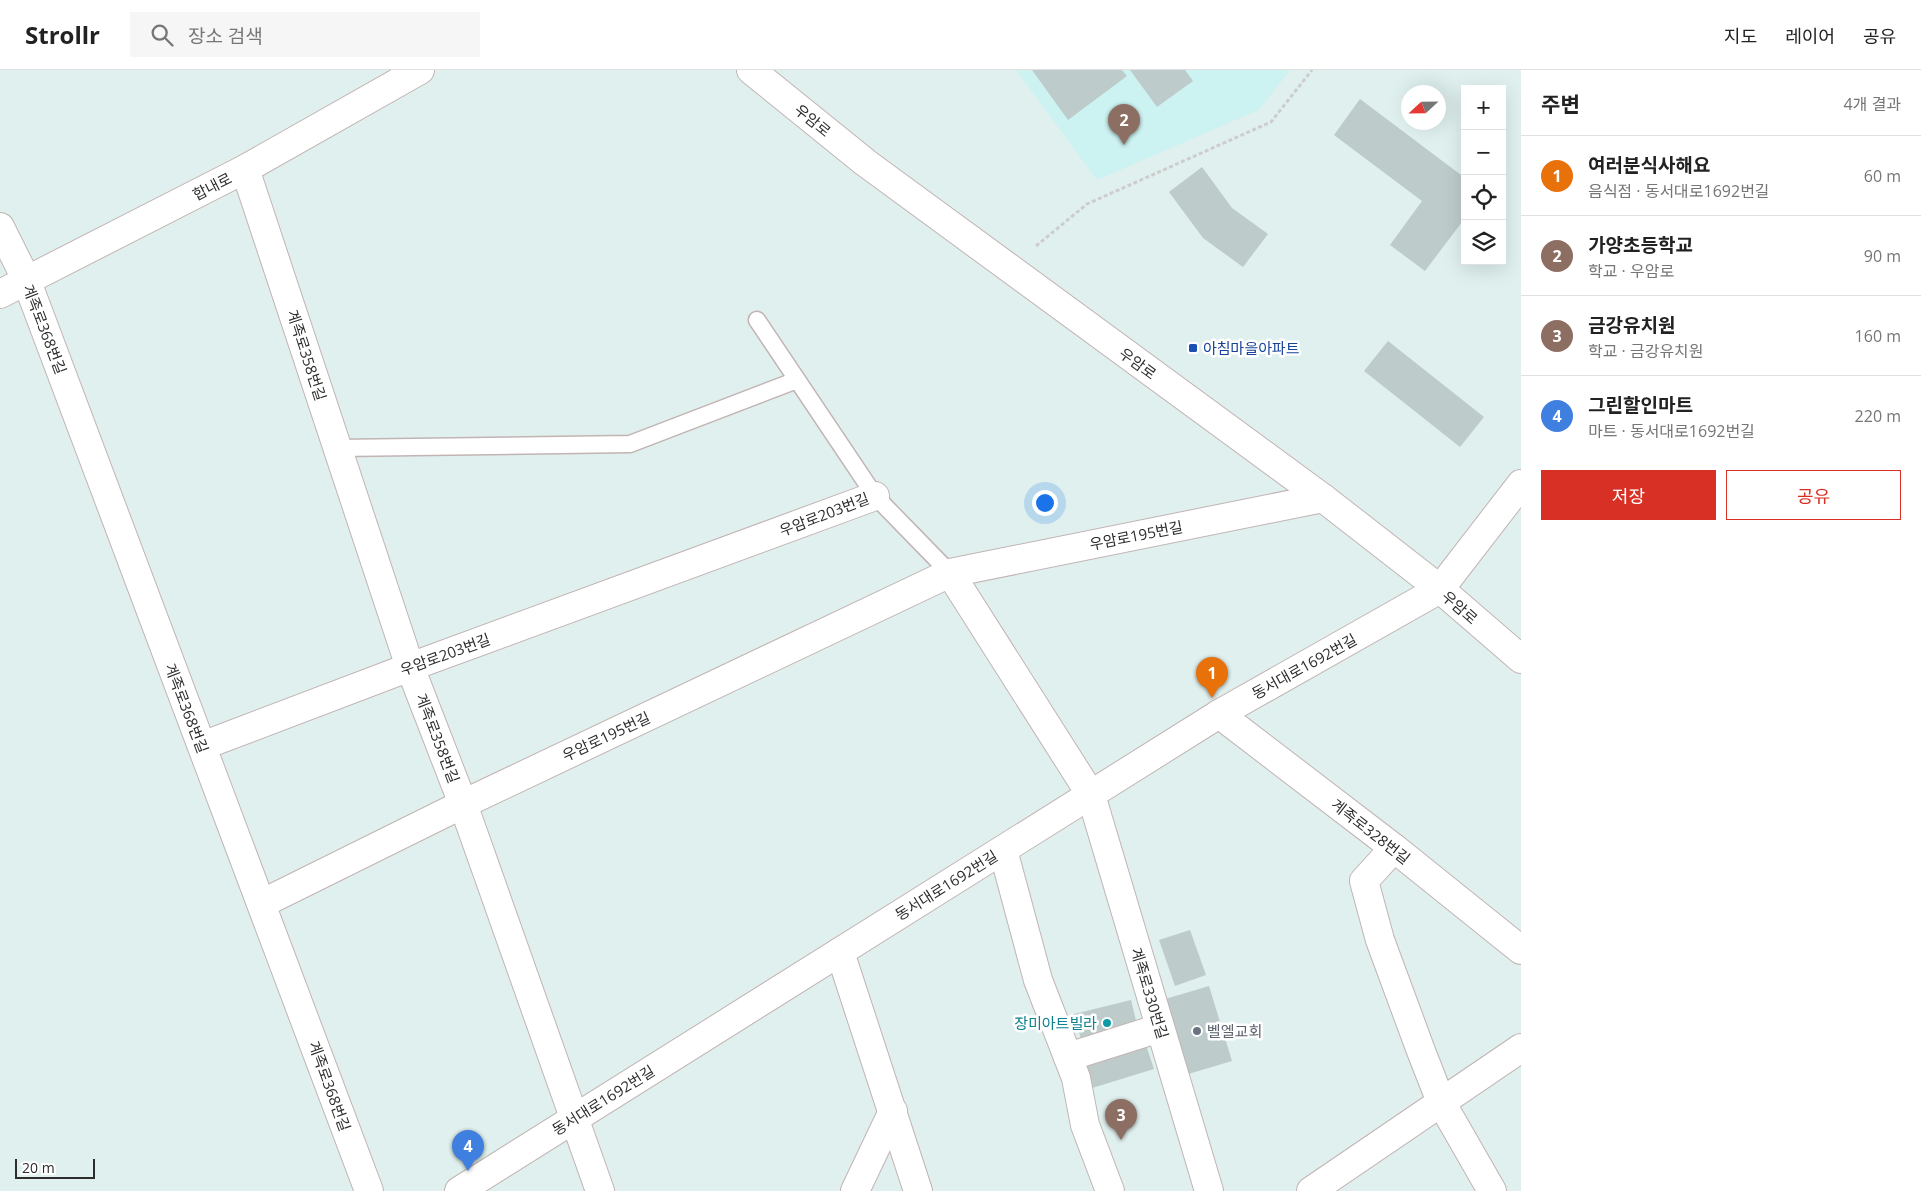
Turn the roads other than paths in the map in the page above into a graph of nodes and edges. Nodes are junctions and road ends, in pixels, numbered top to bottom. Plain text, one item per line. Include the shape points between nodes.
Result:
1 (420, 70) edge
2 (751, 70) edge
3 (245, 169) junction
4 (0, 227) edge
5 (26, 279) junction
6 (0, 294) edge
7 (757, 320) dead end
8 (797, 380) junction
9 (338, 448) junction
10 (1521, 484) edge
11 (875, 496) junction
12 (1323, 498) junction
13 (950, 573) junction
14 (1440, 590) junction
15 (1521, 660) edge
16 (410, 667) junction
17 (1219, 714) junction
18 (202, 746) junction
19 (1091, 795) junction
20 (463, 804) junction
21 (1394, 848) junction
22 (1002, 850) junction
23 (263, 902) junction
24 (1521, 950) edge
25 (840, 952) junction
26 (1160, 1028) junction
27 (1521, 1048) edge
28 (1068, 1058) junction
29 (1441, 1102) junction
30 (893, 1112) junction
31 (573, 1119) junction
32 (369, 1191) edge
33 (459, 1191) edge
34 (600, 1191) edge
35 (856, 1191) edge
36 (918, 1191) edge
37 (1110, 1191) edge
38 (1209, 1191) edge
39 (1311, 1191) edge
40 (1492, 1191) edge

1 - 3 street, 합내로
2 - 12 street, 우암로 via 866,163
3 - 5 street, 합내로
3 - 9 street, 계족로358번길
4 - 5 street, 계족로368번길
5 - 6 street, 합내로
5 - 18 street, 계족로368번길
7 - 8 lane
8 - 9 lane via 630,444
8 - 11 lane, 우암로203번길
9 - 16 street, 계족로358번길
10 - 14 street
11 - 13 lane
11 - 16 street, 우암로203번길
12 - 13 street, 우암로195번길
12 - 14 street, 우암로
13 - 19 street
13 - 20 street, 우암로195번길
14 - 15 street, 우암로
14 - 17 street, 동서대로1692번길
16 - 18 street, 우암로203번길
16 - 20 street, 계족로358번길
17 - 19 street, 동서대로1692번길
17 - 21 street, 계족로328번길
18 - 23 street, 계족로368번길
19 - 22 street, 동서대로1692번길
19 - 26 street, 계족로330번길
20 - 23 street, 우암로195번길
20 - 31 street, 계족로358번길
21 - 24 street, 계족로328번길
21 - 29 street via 1364,881 1380,940
22 - 25 street, 동서대로1692번길
22 - 28 street via 1038,980
23 - 32 street, 계족로368번길
25 - 30 street
25 - 31 street, 동서대로1692번길
26 - 28 street
26 - 38 street, 계족로330번길
27 - 29 street
28 - 37 street via 1076,1078 1085,1125
29 - 39 street
29 - 40 street
30 - 35 street
30 - 36 street
31 - 33 street, 동서대로1692번길
31 - 34 street, 계족로358번길

